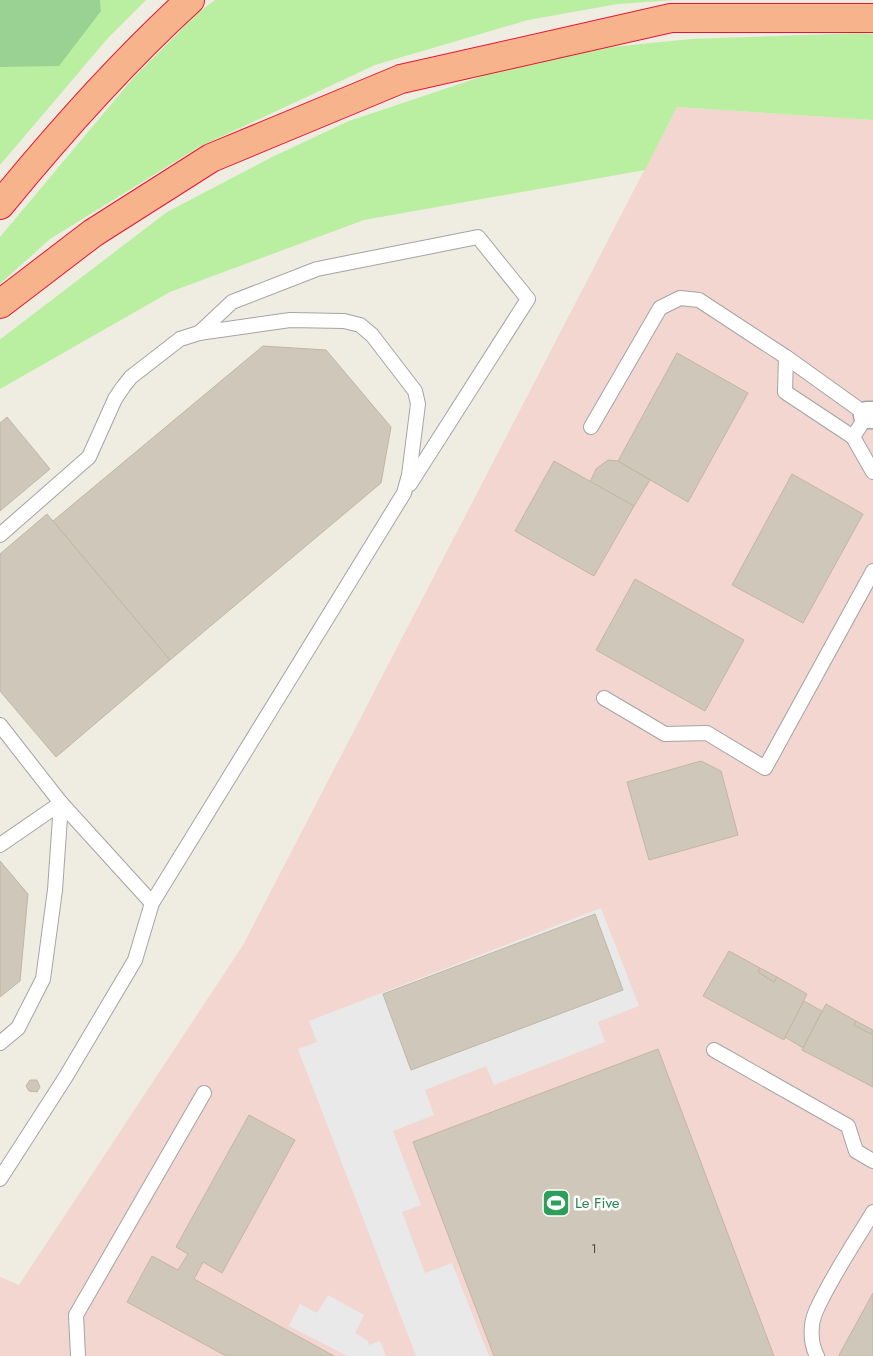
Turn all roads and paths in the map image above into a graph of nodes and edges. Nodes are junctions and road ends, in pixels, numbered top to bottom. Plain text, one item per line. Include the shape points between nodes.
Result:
1 (190, 0) edge
2 (873, 18) edge
3 (0, 205) edge
4 (0, 304) edge
5 (198, 334) junction
6 (786, 357) junction
7 (870, 415) edge
8 (591, 427) dead end
9 (853, 437) junction
10 (873, 472) edge
11 (404, 493) junction
12 (0, 535) edge
13 (873, 571) edge
14 (604, 698) dead end
15 (0, 725) edge
16 (61, 803) junction
17 (0, 845) edge
18 (152, 903) junction
19 (0, 1043) edge
20 (714, 1050) dead end
21 (204, 1093) dead end
22 (873, 1161) edge
23 (0, 1179) edge
24 (873, 1212) edge
25 (78, 1356) edge
26 (817, 1356) edge

1 - 3 highway via 99,90
2 - 4 highway via 671,18 401,79 211,158 92,233
5 - 11 lane via 290,320 344,321 360,325 372,335 415,391 418,404
5 - 11 lane via 232,302 317,269 478,238 528,299
5 - 12 lane via 180,339 131,377 115,400 89,457
6 - 7 lane
6 - 8 lane via 699,300 680,298 660,308
6 - 9 lane via 785,392
7 - 9 lane
9 - 10 lane
11 - 18 lane
13 - 14 lane via 765,768 707,733 666,734
15 - 16 lane
16 - 17 lane
16 - 18 lane
16 - 19 lane via 55,890 43,980 18,1028
18 - 23 lane via 134,960 65,1078
20 - 22 lane via 848,1126 856,1151
21 - 25 lane via 76,1315
24 - 26 lane via 816,1312 812,1332

